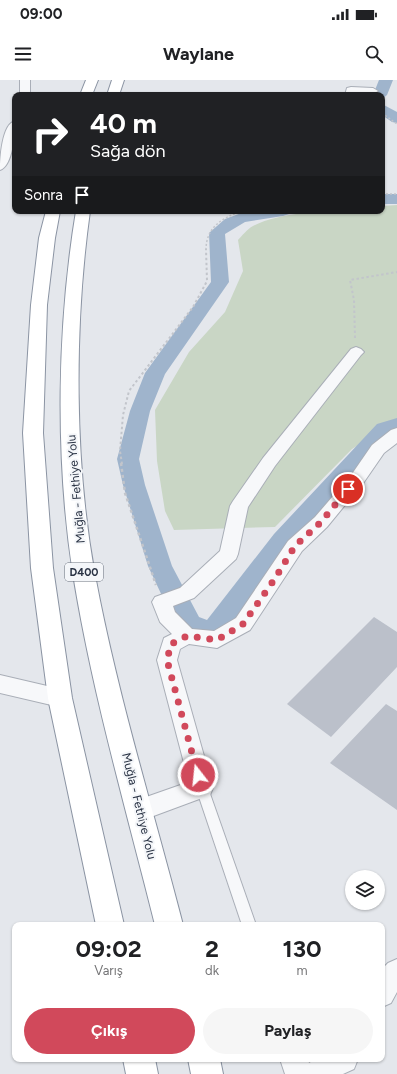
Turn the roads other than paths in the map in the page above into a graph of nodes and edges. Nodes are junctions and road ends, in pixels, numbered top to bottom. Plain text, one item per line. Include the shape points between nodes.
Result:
1 (25, 80) edge
2 (92, 80) edge
3 (118, 80) edge
4 (373, 91) dead end
5 (24, 92) edge
6 (87, 92) edge
7 (114, 92) edge
8 (351, 92) edge
9 (12, 132) edge
10 (0, 166) edge
11 (52, 214) edge
12 (82, 214) edge
13 (356, 352) road end
14 (397, 434) edge
15 (187, 636) junction
16 (0, 684) edge
17 (60, 698) junction
18 (202, 788) junction
19 (140, 810) junction
20 (109, 922) edge
21 (168, 922) edge
22 (249, 922) edge
23 (397, 972) edge
24 (385, 989) edge
25 (140, 1062) edge
26 (205, 1062) edge
27 (295, 1062) edge
28 (338, 1062) edge
29 (142, 1074) edge
30 (208, 1074) edge
31 (299, 1074) edge
32 (315, 1074) edge

1 - 5 street
2 - 6 highway
3 - 7 highway
4 - 8 street
9 - 10 street
11 - 17 highway via 39,304 33,433 42,568
12 - 19 highway, Muğla - Fethiye Yolu / D400 via 72,303 70,437 75,497 84,574 109,690
13 - 15 street via 269,462 239,506 229,554 187,593 162,602 167,616
14 - 15 street via 378,449 358,478 321,522 295,546 243,624 217,640
15 - 18 street via 171,644 167,660
16 - 17 street
17 - 20 highway
18 - 19 street
18 - 22 lane
19 - 21 highway, Muğla - Fethiye Yolu / D400
23 - 24 street
25 - 29 highway
26 - 30 highway
27 - 31 street
28 - 32 street

